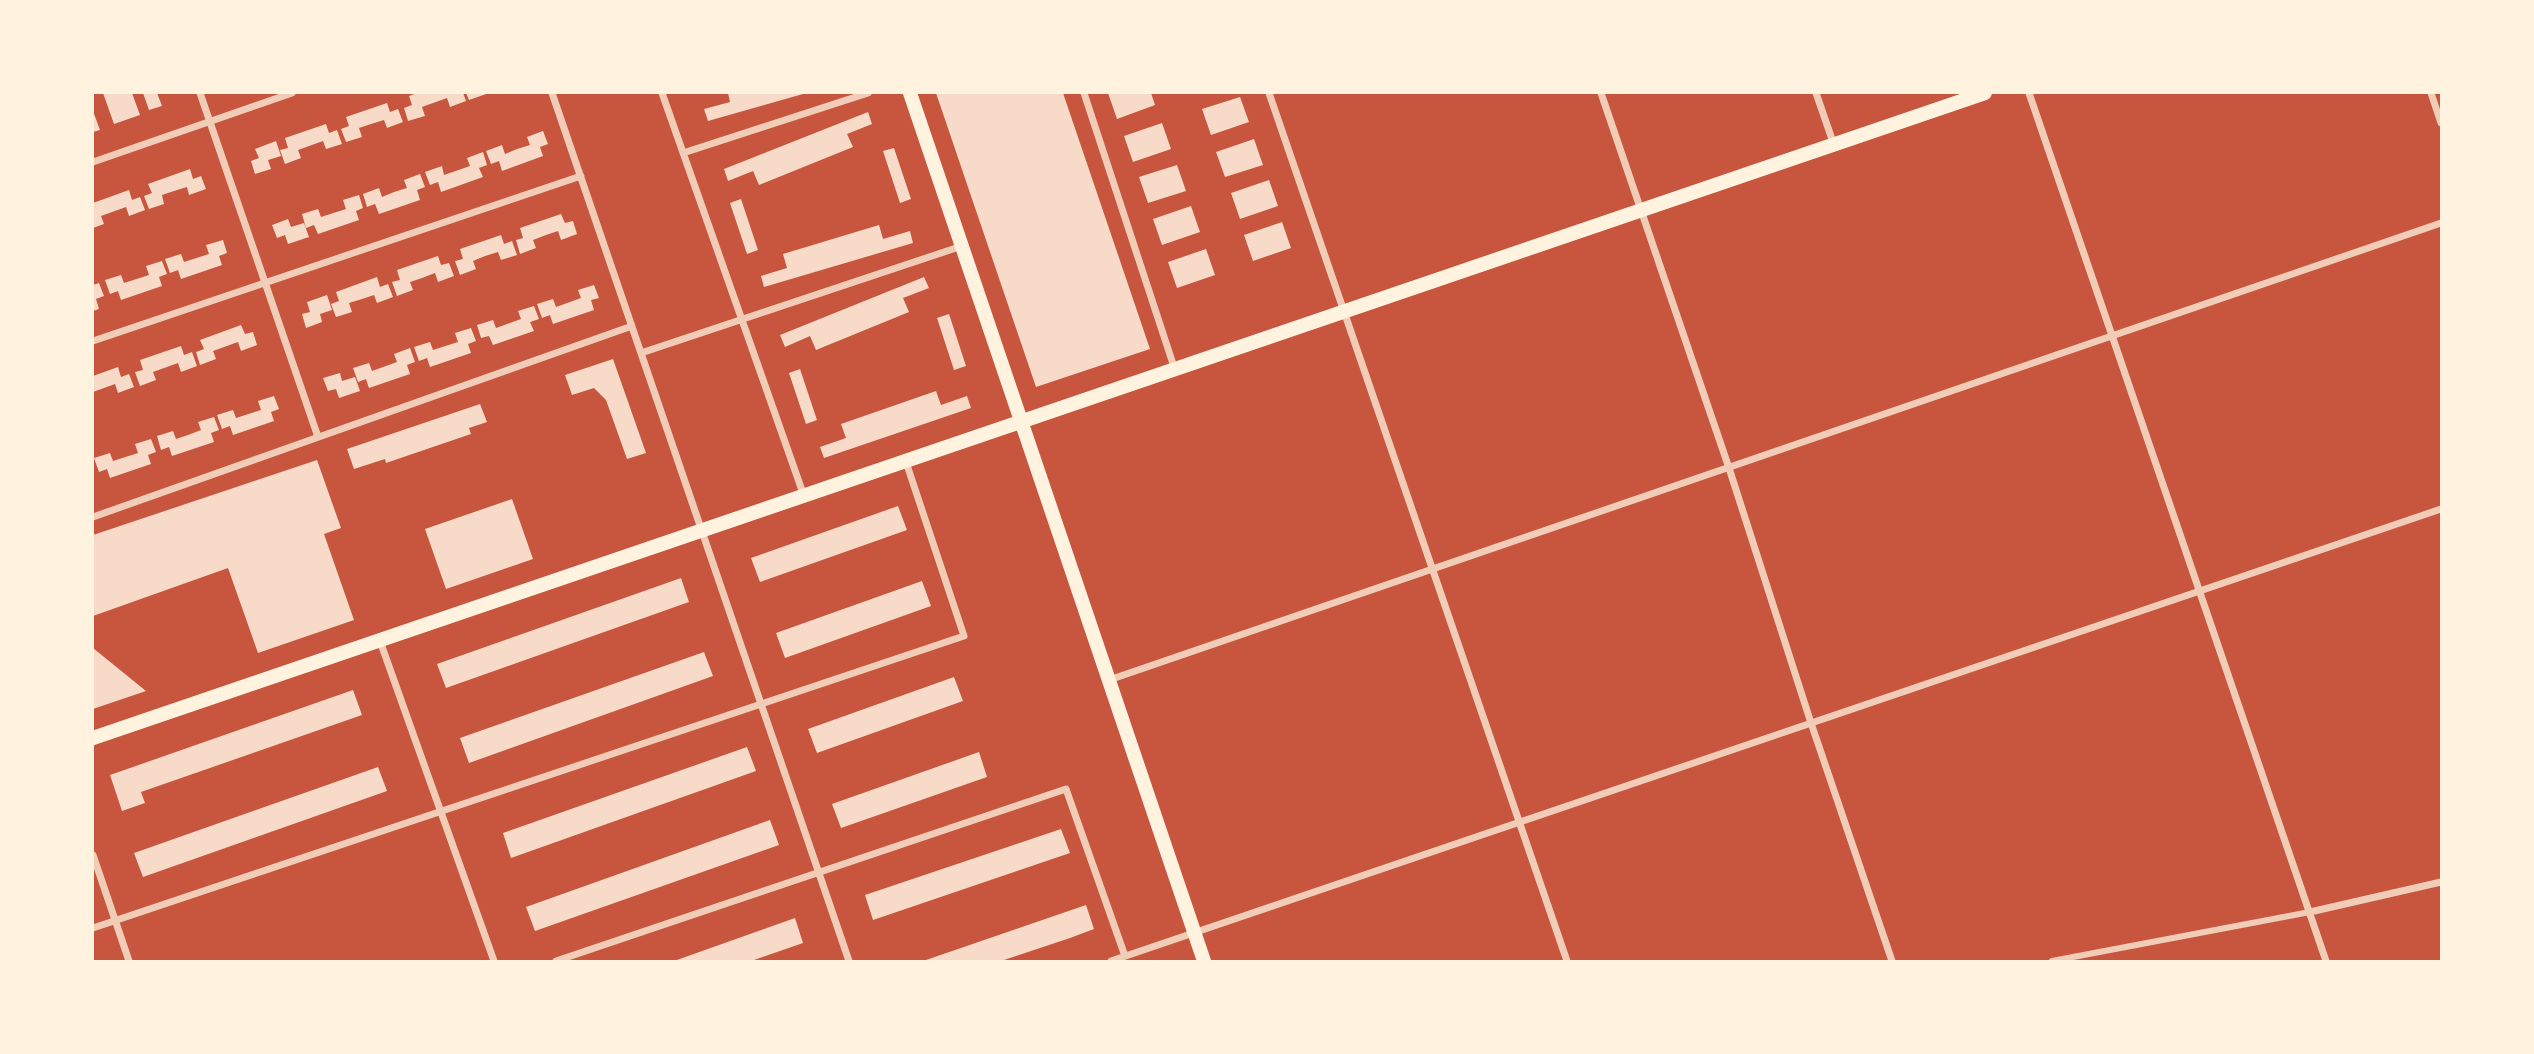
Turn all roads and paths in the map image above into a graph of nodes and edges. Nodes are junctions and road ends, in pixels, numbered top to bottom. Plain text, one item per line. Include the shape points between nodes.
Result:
1 (200, 93) edge
2 (292, 93) edge
3 (552, 93) edge
4 (662, 93) edge
5 (868, 93) edge
6 (910, 93) edge
7 (1084, 93) edge
8 (1269, 93) edge
9 (1601, 93) edge
10 (1816, 93) edge
11 (1984, 93) edge
12 (2029, 93) edge
13 (2431, 93) edge
14 (210, 121) junction
15 (2441, 123) edge
16 (1834, 145) junction
17 (683, 153) junction
18 (93, 162) edge
19 (581, 176) junction
20 (1641, 211) junction
21 (2441, 223) edge
22 (962, 246) junction
23 (265, 282) junction
24 (1345, 312) junction
25 (742, 319) junction
26 (632, 326) junction
27 (2113, 336) junction
28 (93, 341) edge
29 (641, 353) junction
30 (1175, 370) junction
31 (1021, 423) junction
32 (318, 437) junction
33 (906, 462) junction
34 (1728, 468) junction
35 (804, 496) junction
36 (2441, 509) edge
37 (93, 517) edge
38 (702, 531) junction
39 (1433, 569) junction
40 (2200, 591) junction
41 (380, 640) junction
42 (1108, 681) junction
43 (761, 704) junction
44 (1811, 723) junction
45 (93, 738) edge
46 (441, 811) junction
47 (1519, 822) junction
48 (93, 855) edge
49 (819, 873) junction
50 (2441, 882) edge
51 (2310, 912) junction
52 (115, 921) junction
53 (93, 928) edge
54 (1194, 933) junction
55 (1125, 956) junction
56 (129, 961) edge
57 (494, 961) edge
58 (556, 961) edge
59 (849, 961) edge
60 (1111, 961) edge
61 (1204, 961) edge
62 (1567, 961) edge
63 (1892, 961) edge
64 (2052, 961) edge
65 (2326, 961) edge

1 - 14 street
2 - 14 street
3 - 19 street
4 - 17 street
5 - 17 street
6 - 22 main road
7 - 30 street
8 - 24 street
9 - 20 street
10 - 16 street
11 - 16 main road
12 - 27 street
13 - 15 street
14 - 18 street
14 - 23 street
16 - 20 main road
17 - 25 street
19 - 23 street
19 - 26 street
20 - 24 main road
20 - 34 street
21 - 27 street
22 - 25 street
22 - 31 main road
23 - 28 street
23 - 32 street
24 - 30 main road
24 - 39 street
25 - 29 street
25 - 35 street
26 - 29 street
26 - 32 street
27 - 34 street
27 - 40 street
29 - 38 street
30 - 31 main road
31 - 33 main road
31 - 42 main road
32 - 37 street
33 - 35 main road
33 - 43 street via 964,636
34 - 39 street
34 - 44 street
35 - 38 main road
36 - 40 street
38 - 41 main road
38 - 43 street
39 - 42 street
39 - 47 street
40 - 44 street
40 - 51 street
41 - 45 main road
41 - 46 street
42 - 54 main road
43 - 46 street
43 - 49 street
44 - 47 street
44 - 63 street
46 - 52 street
46 - 57 street
47 - 54 street
47 - 62 street
48 - 52 street
49 - 55 street via 1066,789
49 - 58 street
49 - 59 street
50 - 51 street
51 - 64 street
51 - 65 street
52 - 53 street
52 - 56 street
54 - 55 street
54 - 61 main road
55 - 60 street

